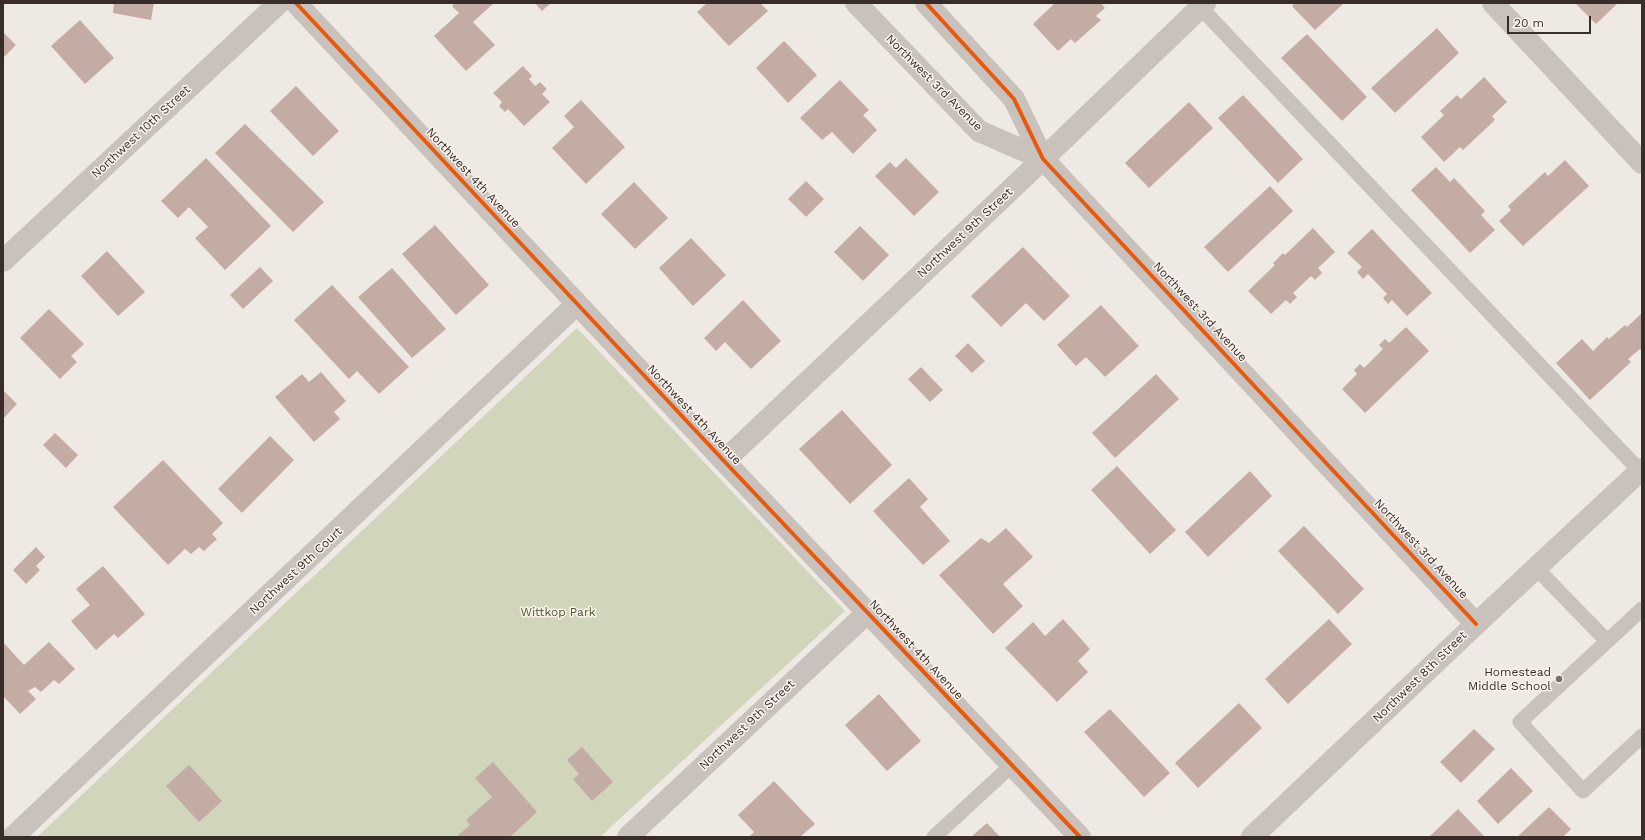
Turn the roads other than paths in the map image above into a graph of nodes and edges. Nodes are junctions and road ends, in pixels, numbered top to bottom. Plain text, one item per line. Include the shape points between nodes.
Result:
1 (279, 3) edge
2 (296, 3) edge
3 (856, 3) edge
4 (926, 3) edge
5 (1493, 3) edge
6 (1202, 5) edge
7 (1043, 159) junction
8 (1642, 162) edge
9 (3, 261) edge
10 (578, 304) junction
11 (724, 461) junction
12 (1641, 470) edge
13 (1536, 568) junction
14 (1642, 609) edge
15 (867, 613) junction
16 (1476, 624) junction
17 (1607, 642) junction
18 (1642, 736) edge
19 (1012, 765) junction
20 (13, 837) edge
21 (628, 837) edge
22 (934, 837) edge
23 (1080, 837) edge
24 (1252, 837) edge

1 - 9 street, Northwest 10th Street
2 - 10 street, Northwest 4th Avenue
3 - 7 street, Northwest 3rd Avenue via 978,131
4 - 7 street, Northwest 3rd Avenue via 1014,98
5 - 8 street
6 - 7 street, Northwest 9th Street
6 - 12 lane
7 - 11 street, Northwest 9th Street
7 - 16 street, Northwest 3rd Avenue
10 - 11 street, Northwest 4th Avenue
10 - 20 street, Northwest 9th Court
11 - 15 street, Northwest 4th Avenue
12 - 13 street, Northwest 8th Street
13 - 16 street, Northwest 8th Street
13 - 17 lane
14 - 17 lane
15 - 19 street, Northwest 4th Avenue
15 - 21 street, Northwest 9th Street
16 - 24 street, Northwest 8th Street
17 - 18 lane via 1520,722 1583,791
19 - 22 lane
19 - 23 street, Northwest 4th Avenue

